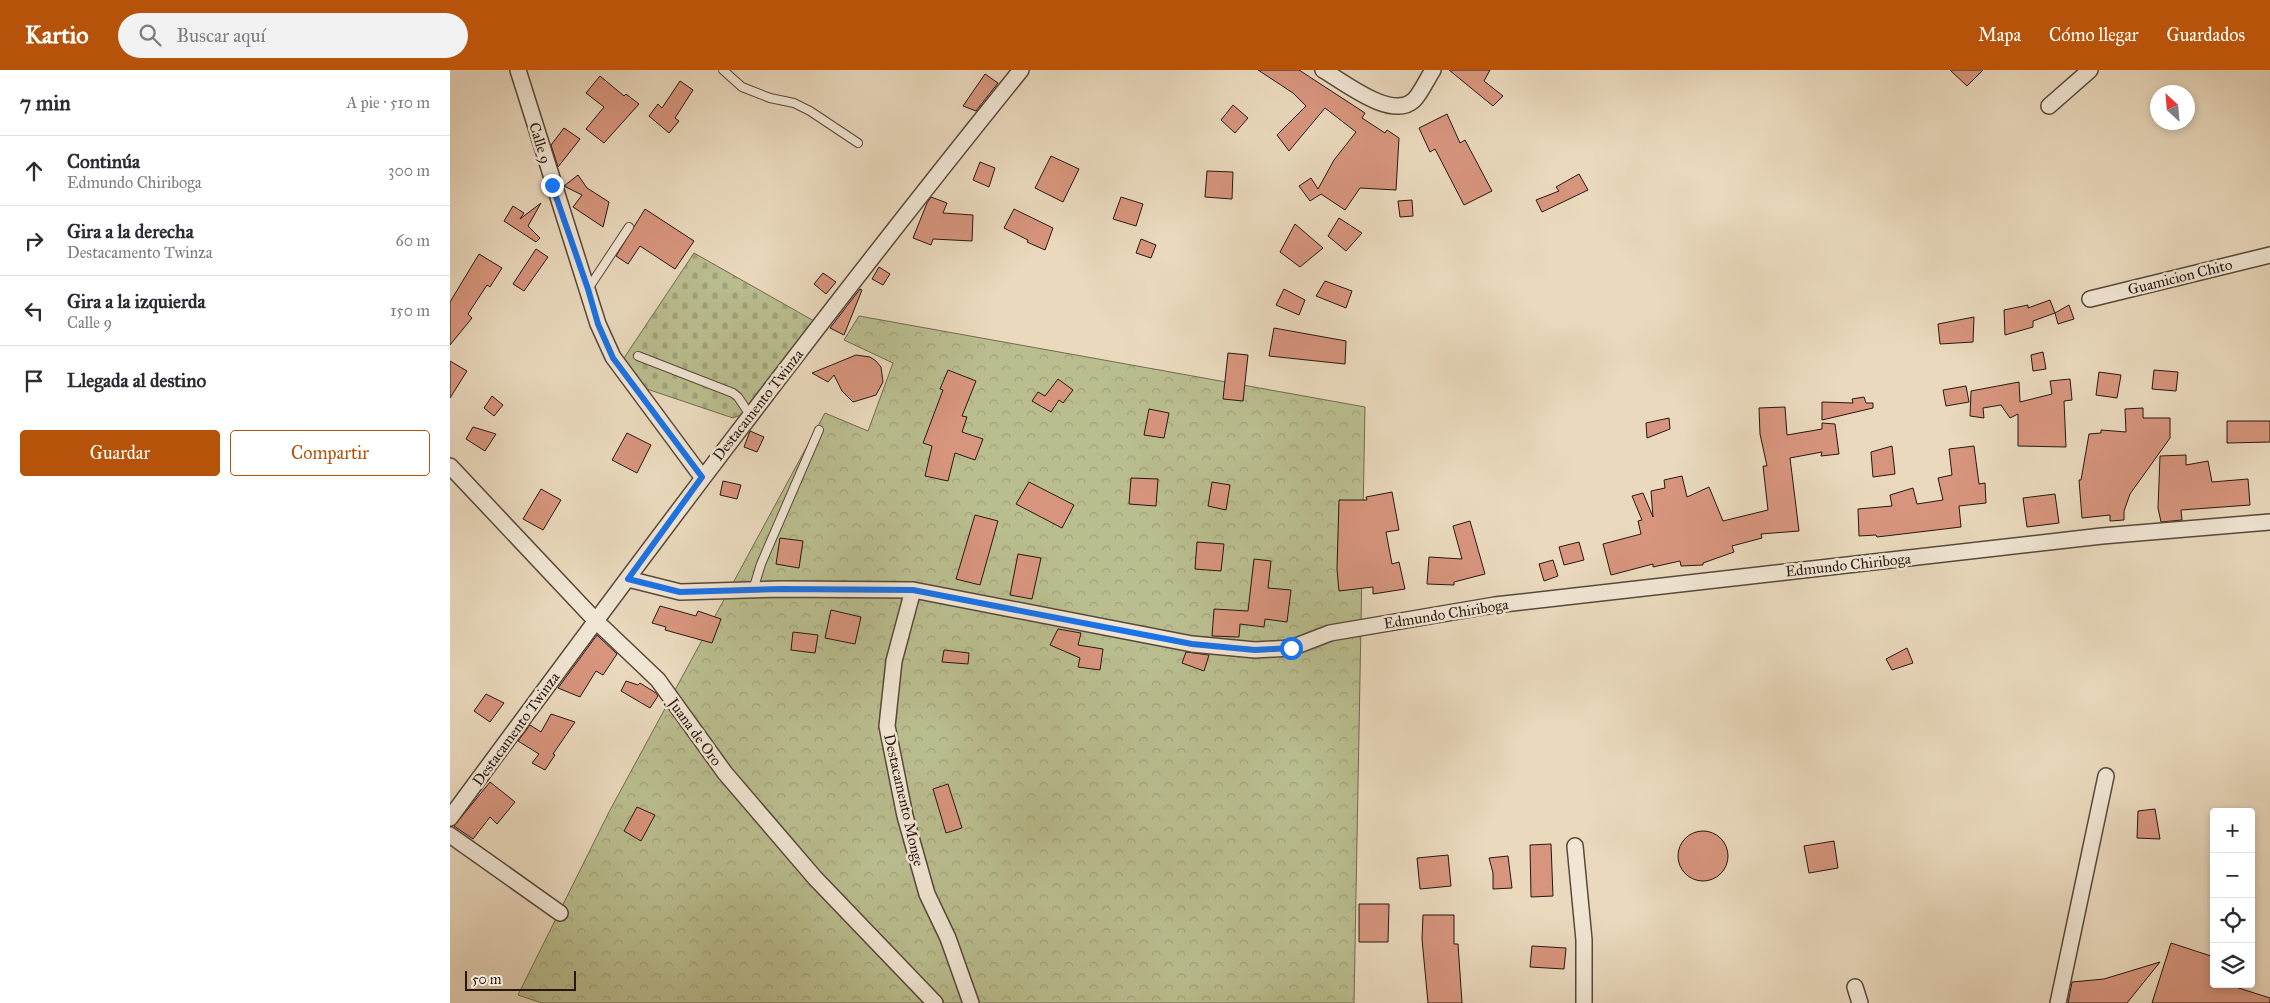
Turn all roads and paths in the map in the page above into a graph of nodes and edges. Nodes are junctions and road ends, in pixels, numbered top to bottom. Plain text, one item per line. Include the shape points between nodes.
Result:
1 (518, 70) edge
2 (723, 70) edge
3 (1021, 70) edge
4 (1323, 70) edge
5 (1433, 70) edge
6 (2090, 70) edge
7 (2049, 106) dead end
8 (858, 143) dead end
9 (629, 227) dead end
10 (2270, 255) edge
11 (588, 289) junction
12 (2090, 299) dead end
13 (638, 356) dead end
14 (750, 415) junction
15 (819, 430) dead end
16 (450, 466) edge
17 (702, 477) junction
18 (2270, 522) edge
19 (628, 579) junction
20 (753, 590) junction
21 (913, 590) junction
22 (596, 620) junction
23 (2106, 776) dead end
24 (450, 818) edge
25 (450, 835) edge
26 (1576, 846) dead end
27 (560, 913) dead end
28 (1854, 987) dead end
29 (935, 1003) edge
30 (970, 1003) edge
31 (1584, 1003) edge
32 (1860, 1003) edge
33 (2058, 1003) edge

1 - 11 street, Calle 9 via 552,185
2 - 8 lane via 742,87 802,107
3 - 14 street, Destacamento Twinza
4 - 5 street via 1386,106 1399,106 1413,100
6 - 7 street
9 - 11 lane
10 - 12 street, Guamicion Chito
11 - 17 street, Calle 9 via 598,324 613,358
13 - 14 lane via 733,394
14 - 17 street, Destacamento Twinza
15 - 20 lane via 761,564
16 - 22 street, Juana de Oro
17 - 19 street, Destacamento Twinza
18 - 21 street, Edmundo Chiriboga via 2102,536 1496,605 1330,633 1291,648 1255,650 1192,644
19 - 20 street, Edmundo Chiriboga via 680,592
19 - 22 street, Destacamento Twinza
20 - 21 street, Edmundo Chiriboga
21 - 30 street, Destacamento Monge via 894,661 887,726 905,816 927,894 948,938
22 - 24 street, Destacamento Twinza
22 - 29 street, Juana de Oro via 658,680 731,780 815,878
23 - 33 street
25 - 27 street
26 - 31 street via 1584,940
28 - 32 street

